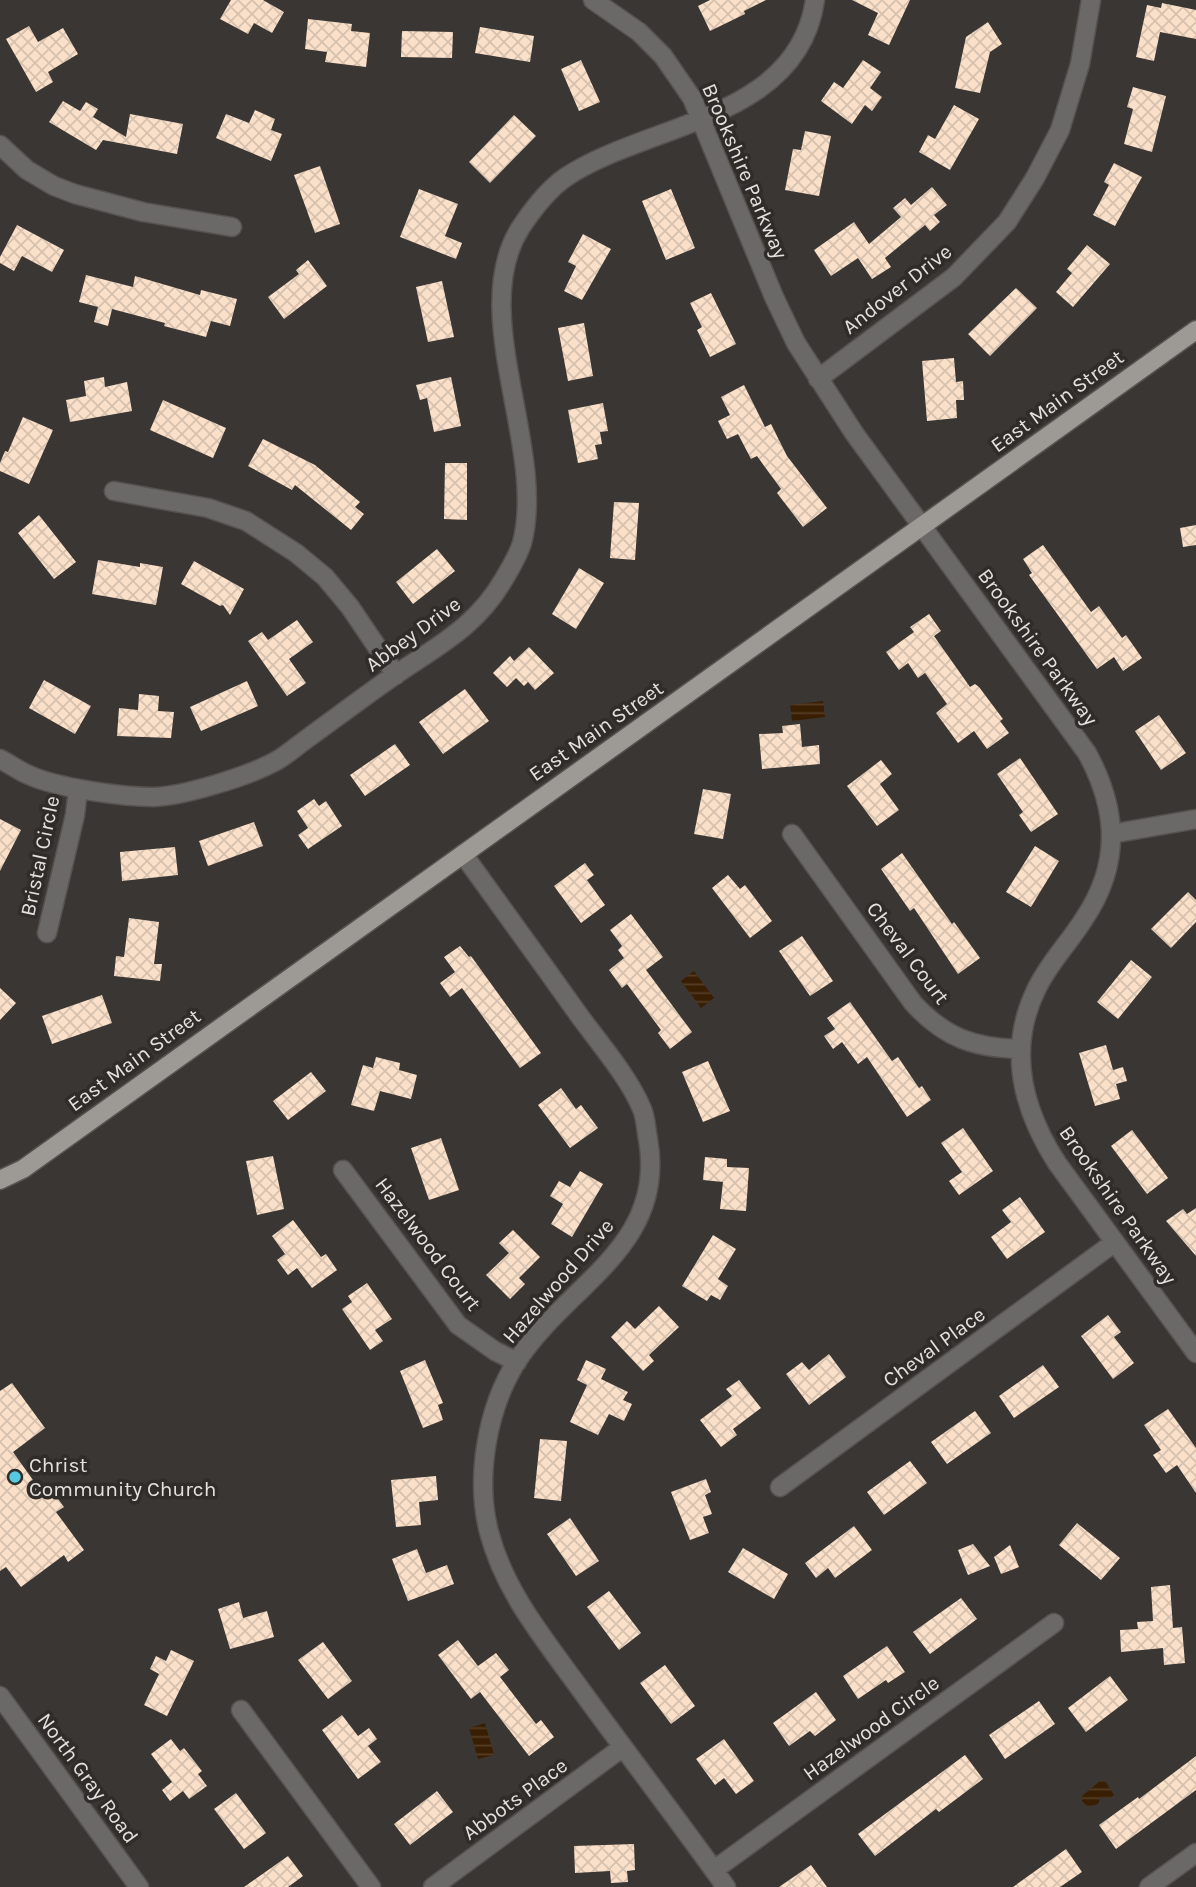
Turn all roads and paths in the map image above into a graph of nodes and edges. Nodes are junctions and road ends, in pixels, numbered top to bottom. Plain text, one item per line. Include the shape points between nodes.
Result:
1 (593, 0) edge
2 (815, 0) edge
3 (1091, 0) edge
4 (701, 119) junction
5 (0, 145) edge
6 (232, 227) dead end
7 (1196, 330) edge
8 (818, 379) junction
9 (114, 491) dead end
10 (922, 526) junction
11 (396, 675) junction
12 (0, 759) edge
13 (78, 789) junction
14 (1196, 819) edge
15 (792, 834) dead end
16 (1111, 834) junction
17 (463, 854) junction
18 (47, 933) dead end
19 (1021, 1049) junction
20 (23, 1169) junction
21 (343, 1170) dead end
22 (0, 1180) edge
23 (0, 1195) edge
24 (1115, 1242) junction
25 (1196, 1353) edge
26 (517, 1362) junction
27 (780, 1488) dead end
28 (1054, 1623) dead end
29 (0, 1696) edge
30 (241, 1710) dead end
31 (623, 1747) junction
32 (1196, 1853) edge
33 (714, 1870) junction
34 (139, 1887) edge
35 (371, 1887) edge
36 (433, 1887) edge
37 (726, 1887) edge
38 (1149, 1887) edge

1 - 4 street, Brookshire Parkway via 639,32 663,56
2 - 4 street, Abbey Drive via 805,35 776,75 756,92
3 - 8 street, Andover Drive via 1080,65 1060,130 1007,222 954,277
4 - 8 street, Brookshire Parkway via 783,319
4 - 11 street, Abbey Drive via 564,178 537,203 518,232 506,264 501,309 528,498 521,547 484,609 452,638
5 - 6 street via 27,170 75,194 143,212
7 - 10 main road, East Main Street
8 - 10 street, Brookshire Parkway
9 - 11 street via 208,508 246,521 296,553 325,577 350,607
10 - 16 street, Brookshire Parkway via 1087,753 1107,800
10 - 17 main road, East Main Street
11 - 13 street, Abbey Drive via 276,761 223,783 156,797
12 - 13 street, Abbey Drive via 31,776
13 - 18 street, Bristal Circle
14 - 16 street
15 - 19 street, Cheval Court via 928,1018 964,1041 988,1048
16 - 19 street, Brookshire Parkway via 1102,890 1036,990
17 - 20 main road, East Main Street
17 - 26 street, Hazelwood Drive via 619,1070 643,1110 651,1157 645,1207 634,1229 608,1264
19 - 24 street, Brookshire Parkway via 1029,1110 1041,1138
20 - 22 main road, East Main Street
20 - 23 main road, East Main Street
21 - 26 street, Hazelwood Court via 458,1325
24 - 25 street, Brookshire Parkway
24 - 27 street, Cheval Place
26 - 31 street, Hazelwood Drive via 487,1435 483,1484 489,1532 515,1598
28 - 33 street, Hazelwood Circle
29 - 34 street, North Gray Road
30 - 35 street
31 - 33 street, Hazelwood Drive
31 - 36 street, Abbots Place
32 - 38 street
33 - 37 street, Hazelwood Drive

